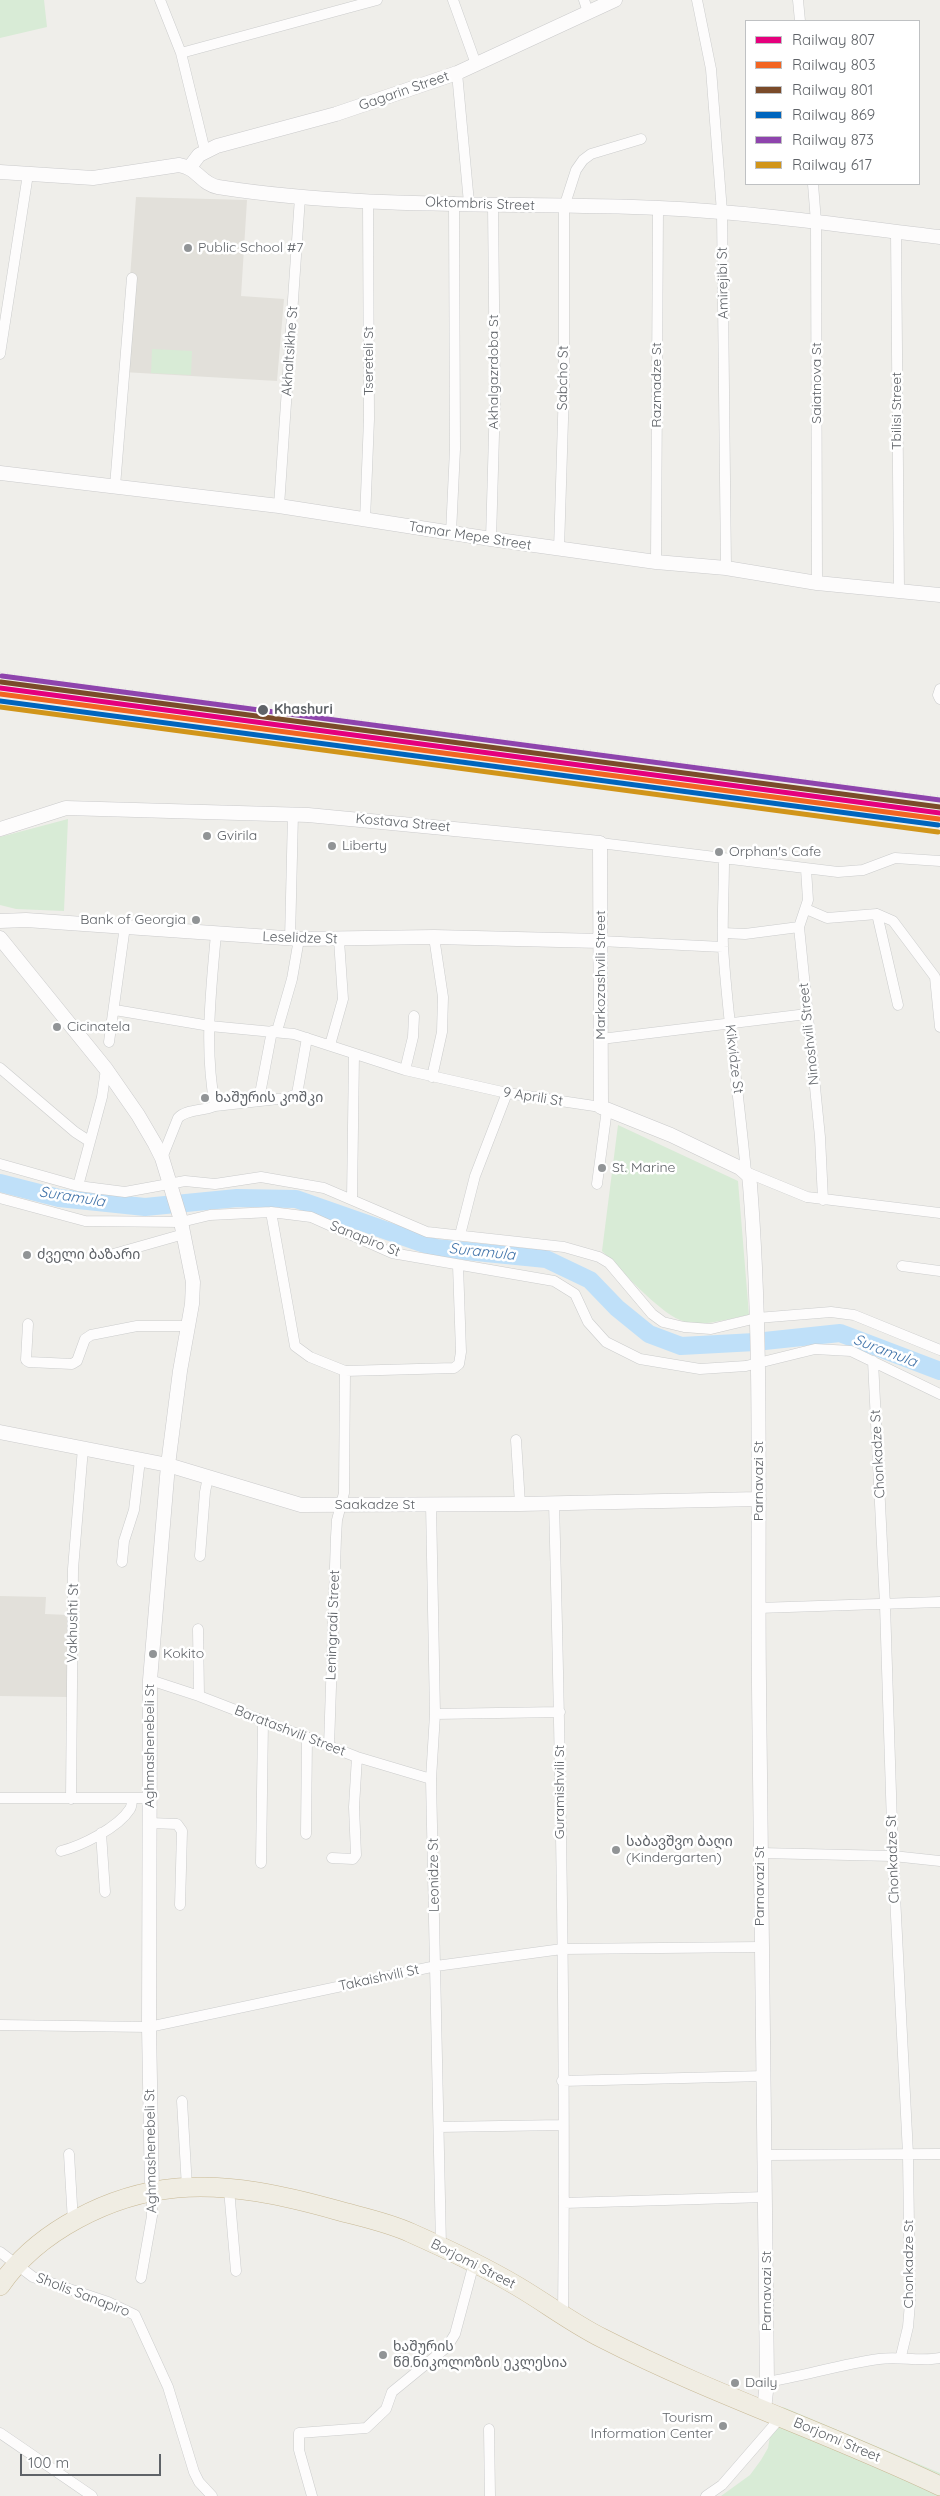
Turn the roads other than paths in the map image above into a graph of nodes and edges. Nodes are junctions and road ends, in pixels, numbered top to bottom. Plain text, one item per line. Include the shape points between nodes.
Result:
1 (160, 0) edge
2 (378, 0) edge
3 (453, 0) edge
4 (615, 0) edge
5 (697, 0) edge
6 (798, 0) edge
7 (586, 6) edge
8 (800, 20) edge
9 (181, 53) junction
10 (476, 64) junction
11 (457, 72) junction
12 (641, 138) dead end
13 (205, 151) junction
14 (190, 167) junction
15 (0, 172) edge
16 (28, 174) junction
17 (813, 185) edge
18 (300, 197) junction
19 (368, 201) junction
20 (454, 202) junction
21 (469, 203) junction
22 (493, 205) junction
23 (564, 207) junction
24 (658, 208) junction
25 (722, 212) junction
26 (816, 222) junction
27 (896, 232) junction
28 (940, 237) edge
29 (132, 278) dead end
30 (0, 354) edge
31 (0, 473) edge
32 (115, 486) junction
33 (279, 506) junction
34 (365, 520) junction
35 (451, 533) junction
36 (490, 539) junction
37 (559, 549) junction
38 (656, 562) junction
39 (726, 568) junction
40 (818, 583) junction
41 (898, 590) junction
42 (940, 595) edge
43 (940, 689) edge
44 (940, 698) edge
45 (293, 814) junction
46 (0, 828) edge
47 (600, 843) junction
48 (724, 860) junction
49 (940, 861) edge
50 (806, 869) junction
51 (806, 909) junction
52 (877, 914) junction
53 (0, 921) edge
54 (125, 926) junction
55 (799, 927) junction
56 (723, 933) junction
57 (216, 934) junction
58 (434, 937) junction
59 (0, 938) edge
60 (295, 939) junction
61 (339, 940) junction
62 (600, 941) junction
63 (723, 947) junction
64 (898, 1005) dead end
65 (115, 1010) junction
66 (807, 1014) junction
67 (414, 1016) dead end
68 (729, 1024) junction
69 (210, 1026) junction
70 (940, 1027) edge
71 (275, 1031) junction
72 (307, 1038) junction
73 (601, 1039) junction
74 (109, 1042) dead end
75 (330, 1045) junction
76 (354, 1054) junction
77 (0, 1068) edge
78 (106, 1069) junction
79 (405, 1070) junction
80 (432, 1077) junction
81 (507, 1093) junction
82 (259, 1099) junction
83 (215, 1106) junction
84 (604, 1108) junction
85 (89, 1142) junction
86 (162, 1158) junction
87 (0, 1164) edge
88 (746, 1172) junction
89 (596, 1184) dead end
90 (78, 1186) junction
91 (170, 1186) junction
92 (0, 1198) edge
93 (352, 1198) junction
94 (823, 1200) junction
95 (271, 1212) junction
96 (940, 1214) edge
97 (182, 1224) junction
98 (460, 1235) junction
99 (110, 1255) dead end
100 (458, 1265) junction
101 (902, 1266) dead end
102 (940, 1271) edge
103 (757, 1323) junction
104 (28, 1324) dead end
105 (188, 1326) junction
106 (940, 1350) edge
107 (873, 1361) junction
108 (758, 1363) junction
109 (344, 1371) junction
110 (940, 1394) edge
111 (0, 1432) edge
112 (516, 1440) dead end
113 (83, 1448) junction
114 (140, 1460) junction
115 (168, 1465) junction
116 (208, 1477) junction
117 (759, 1499) junction
118 (554, 1502) junction
119 (431, 1504) junction
120 (520, 1504) junction
121 (341, 1505) junction
122 (200, 1556) dead end
123 (122, 1562) dead end
124 (940, 1602) edge
125 (885, 1605) junction
126 (758, 1608) junction
127 (198, 1629) dead end
128 (150, 1680) junction
129 (199, 1696) junction
130 (560, 1712) junction
131 (435, 1714) junction
132 (263, 1720) junction
133 (307, 1737) junction
134 (330, 1746) junction
135 (357, 1757) junction
136 (432, 1780) junction
137 (0, 1798) edge
138 (132, 1798) junction
139 (150, 1798) junction
140 (71, 1799) junction
141 (150, 1822) junction
142 (101, 1833) junction
143 (306, 1834) dead end
144 (61, 1851) dead end
145 (760, 1852) junction
146 (893, 1856) junction
147 (332, 1858) dead end
148 (940, 1861) edge
149 (261, 1863) dead end
150 (105, 1892) dead end
151 (180, 1905) dead end
152 (761, 1947) junction
153 (562, 1950) junction
154 (436, 1966) junction
155 (0, 2024) edge
156 (149, 2027) junction
157 (765, 2076) junction
158 (562, 2081) junction
159 (182, 2101) dead end
160 (562, 2125) junction
161 (439, 2127) junction
162 (68, 2154) dead end
163 (908, 2154) junction
164 (940, 2154) edge
165 (766, 2155) junction
166 (187, 2188) junction
167 (230, 2189) junction
168 (152, 2192) junction
169 (766, 2197) junction
170 (564, 2203) junction
171 (72, 2222) junction
172 (441, 2246) junction
173 (0, 2252) edge
174 (474, 2263) junction
175 (15, 2265) junction
176 (236, 2271) dead end
177 (141, 2278) dead end
178 (0, 2286) edge
179 (563, 2316) junction
180 (901, 2356) junction
181 (940, 2358) edge
182 (767, 2382) junction
183 (764, 2410) junction
184 (781, 2417) junction
185 (489, 2430) dead end
186 (0, 2433) edge
187 (940, 2486) edge
188 (205, 2494) edge
189 (92, 2496) edge
190 (312, 2496) edge
191 (490, 2496) edge
192 (706, 2496) edge

1 - 9 street
2 - 9 street
3 - 10 street
4 - 7 street, Gagarin Street
5 - 25 street, Amirejibi St via 711,69
6 - 8 street
7 - 10 street, Gagarin Street
9 - 13 street
10 - 11 street, Gagarin Street
11 - 13 street, Gagarin Street via 375,102
11 - 21 street
12 - 23 street, Sabcho St via 583,160 576,170
13 - 14 street
14 - 16 street via 168,166 92,178
14 - 18 street, Oktombris Street via 212,186
15 - 16 street
16 - 30 street
17 - 26 street, Saiatnova St
18 - 19 street, Oktombris Street
18 - 33 street, Akhaltsikhe St
19 - 20 street, Oktombris Street
19 - 34 street, Tsereteli St via 369,418
20 - 21 street, Oktombris Street
20 - 35 street via 455,449
21 - 22 street, Oktombris Street
22 - 23 street, Oktombris Street
22 - 36 street, Akhalgazrdoba St via 495,399
23 - 24 street, Oktombris Street
23 - 37 street, Sabcho St via 564,387
24 - 25 street, Oktombris Street
24 - 38 street, Razmadze St
25 - 26 street, Oktombris Street
25 - 39 street, Amirejibi St
26 - 27 street, Oktombris Street
26 - 40 street, Saiatnova St
27 - 28 street, Oktombris Street
27 - 41 street, Tbilisi Street
29 - 32 street
31 - 32 street, Tamar Mepe Street
32 - 33 street, Tamar Mepe Street
33 - 34 street, Tamar Mepe Street
34 - 35 street, Tamar Mepe Street
35 - 36 street, Tamar Mepe Street
36 - 37 street, Tamar Mepe Street
37 - 38 street, Tamar Mepe Street
38 - 39 street, Tamar Mepe Street
39 - 40 street, Tamar Mepe Street
40 - 41 street, Tamar Mepe Street
41 - 42 street, Tamar Mepe Street
43 - 44 street
45 - 46 street, Kostava Street via 66,808
45 - 47 street, Kostava Street
45 - 60 street
47 - 48 street, Kostava Street
47 - 62 street, Markozashvili Street
48 - 50 street, Kostava Street
48 - 56 street, Kikvidze St
49 - 50 street, Kostava Street via 895,858 850,872
50 - 51 street, Ninoshvili Street
51 - 52 street via 827,918
51 - 55 street, Ninoshvili Street
52 - 64 street
52 - 70 street via 893,921 935,977
53 - 54 street, Leselidze St
54 - 57 street, Leselidze St
54 - 65 street
55 - 56 street via 744,934
55 - 66 street, Ninoshvili Street
56 - 63 street, Kikvidze St
57 - 60 street, Leselidze St
57 - 69 street
58 - 61 street, Leselidze St
58 - 62 street, Leselidze St
58 - 80 street via 443,997 442,1032
59 - 78 street, Aghmashenebeli St
60 - 61 street, Leselidze St
60 - 71 street via 292,979
61 - 75 street via 343,999
62 - 63 street
62 - 73 street, Markozashvili Street
63 - 68 street, Kikvidze St
65 - 69 street, 9 Aprili St
65 - 74 street
66 - 68 street
66 - 94 street, Ninoshvili Street
67 - 79 street
68 - 73 street
68 - 88 street, Kikvidze St
69 - 71 street, 9 Aprili St
69 - 83 street via 210,1082
71 - 72 street, 9 Aprili St
71 - 82 street
72 - 75 street, 9 Aprili St
72 - 82 street via 297,1094 288,1098
73 - 84 street, Markozashvili Street
75 - 76 street, 9 Aprili St
76 - 79 street, 9 Aprili St
76 - 93 street
77 - 85 street
78 - 85 street
78 - 86 street, Aghmashenebeli St via 138,1115
79 - 80 street, 9 Aprili St
80 - 81 street, 9 Aprili St
81 - 84 street, 9 Aprili St
81 - 98 street via 474,1176
82 - 83 street
83 - 86 street via 180,1115
84 - 88 street, 9 Aprili St via 670,1135
84 - 89 street
85 - 90 street
86 - 91 street, Aghmashenebeli St
87 - 90 street
88 - 94 street, 9 Aprili St via 807,1197
88 - 103 street via 751,1200
90 - 91 street via 125,1192
91 - 93 street via 185,1181 215,1184 261,1177 324,1188
91 - 97 street, Aghmashenebeli St
92 - 97 street, Sanapiro St via 85,1220
93 - 98 street via 427,1232
94 - 96 street, 9 Aprili St
95 - 97 street, Sanapiro St via 210,1215
95 - 100 street, Sanapiro St via 311,1217 392,1252
95 - 109 street via 295,1346 310,1357
97 - 99 street
97 - 105 street, Aghmashenebeli St via 193,1282
98 - 103 street via 564,1247 600,1257 663,1322 712,1328
100 - 108 street, Sanapiro St via 554,1281 575,1294 588,1322 606,1342 640,1359 700,1368
100 - 109 street via 459,1364 454,1368
101 - 102 street
103 - 106 street via 831,1312 854,1315
103 - 108 street, Parnavazi St
104 - 105 street via 26,1360 72,1364 77,1362 87,1336 137,1326
105 - 115 street, Aghmashenebeli St
107 - 108 street, Sanapiro St via 851,1351 827,1349
107 - 110 street, Sanapiro St
107 - 125 street, Chonkadze St
108 - 117 street, Parnavazi St
109 - 121 street, Leningradi Street
111 - 113 street, Saakadze St
112 - 120 street
113 - 114 street, Saakadze St
113 - 140 street, Vakhushti St via 73,1569
114 - 115 street, Saakadze St
114 - 123 street via 134,1510 124,1541
115 - 116 street, Saakadze St
115 - 128 street, Aghmashenebeli St
116 - 121 street, Saakadze St via 301,1504
116 - 122 street
117 - 118 street, Saakadze St
117 - 126 street, Parnavazi St
118 - 120 street, Saakadze St
118 - 130 street, Guramishvili St
119 - 120 street, Saakadze St
119 - 121 street, Saakadze St
119 - 131 street, Leonidze St
121 - 134 street, Leningradi Street via 336,1538
124 - 125 street
125 - 126 street
125 - 146 street, Chonkadze St
126 - 145 street, Parnavazi St
127 - 129 street
128 - 129 street, Baratashvili Street
128 - 139 street, Aghmashenebeli St
129 - 132 street, Baratashvili Street
130 - 131 street
130 - 153 street, Guramishvili St
131 - 136 street, Leonidze St
132 - 133 street, Baratashvili Street
132 - 149 street
133 - 134 street, Baratashvili Street
133 - 143 street
134 - 135 street, Baratashvili Street
135 - 136 street, Baratashvili Street
135 - 147 street via 356,1855 353,1859
136 - 154 street, Leonidze St
137 - 140 street
138 - 139 street
138 - 140 street
138 - 142 street via 131,1808
139 - 141 street, Aghmashenebeli St
141 - 151 street via 177,1824 182,1831
141 - 156 street, Aghmashenebeli St
142 - 144 street via 74,1848
142 - 150 street
145 - 146 street
145 - 152 street, Parnavazi St
146 - 148 street
146 - 163 street, Chonkadze St
152 - 153 street, Takaishvili St
152 - 157 street, Parnavazi St
153 - 154 street, Takaishvili St
153 - 158 street, Guramishvili St
154 - 156 street, Takaishvili St
154 - 161 street, Leonidze St
155 - 156 street, Takaishvili St
156 - 168 street, Aghmashenebeli St
157 - 158 street
157 - 165 street, Parnavazi St
158 - 160 street, Guramishvili St
159 - 166 street
160 - 161 street
160 - 170 street, Guramishvili St
161 - 172 street, Leonidze St
162 - 171 street
163 - 164 street
163 - 165 street
163 - 180 street, Chonkadze St via 910,2303
165 - 169 street, Parnavazi St
166 - 167 highway, Borjomi Street
166 - 168 highway, Borjomi Street
167 - 172 highway, Borjomi Street via 282,2197 364,2218
167 - 176 street
168 - 171 highway, Borjomi Street via 115,2203
168 - 177 street, Aghmashenebeli St via 152,2216
169 - 170 street
169 - 182 street, Parnavazi St
170 - 179 street, Guramishvili St
171 - 175 highway, Borjomi Street via 44,2239
172 - 174 highway, Borjomi Street
173 - 175 street, Sholis Sanapiro
174 - 179 highway, Borjomi Street via 518,2286
174 - 190 street via 455,2334 447,2346 392,2392 386,2409 373,2422 366,2428 299,2433 299,2450
175 - 178 highway, Borjomi Street
175 - 188 street, Sholis Sanapiro via 33,2277 108,2302 135,2315 168,2387 191,2465
179 - 183 highway, Borjomi Street via 602,2338
180 - 181 street via 914,2360
180 - 182 street
182 - 183 street, Parnavazi St
183 - 184 highway, Borjomi Street
184 - 187 highway, Borjomi Street
184 - 192 street via 722,2485
185 - 191 street
186 - 189 street

